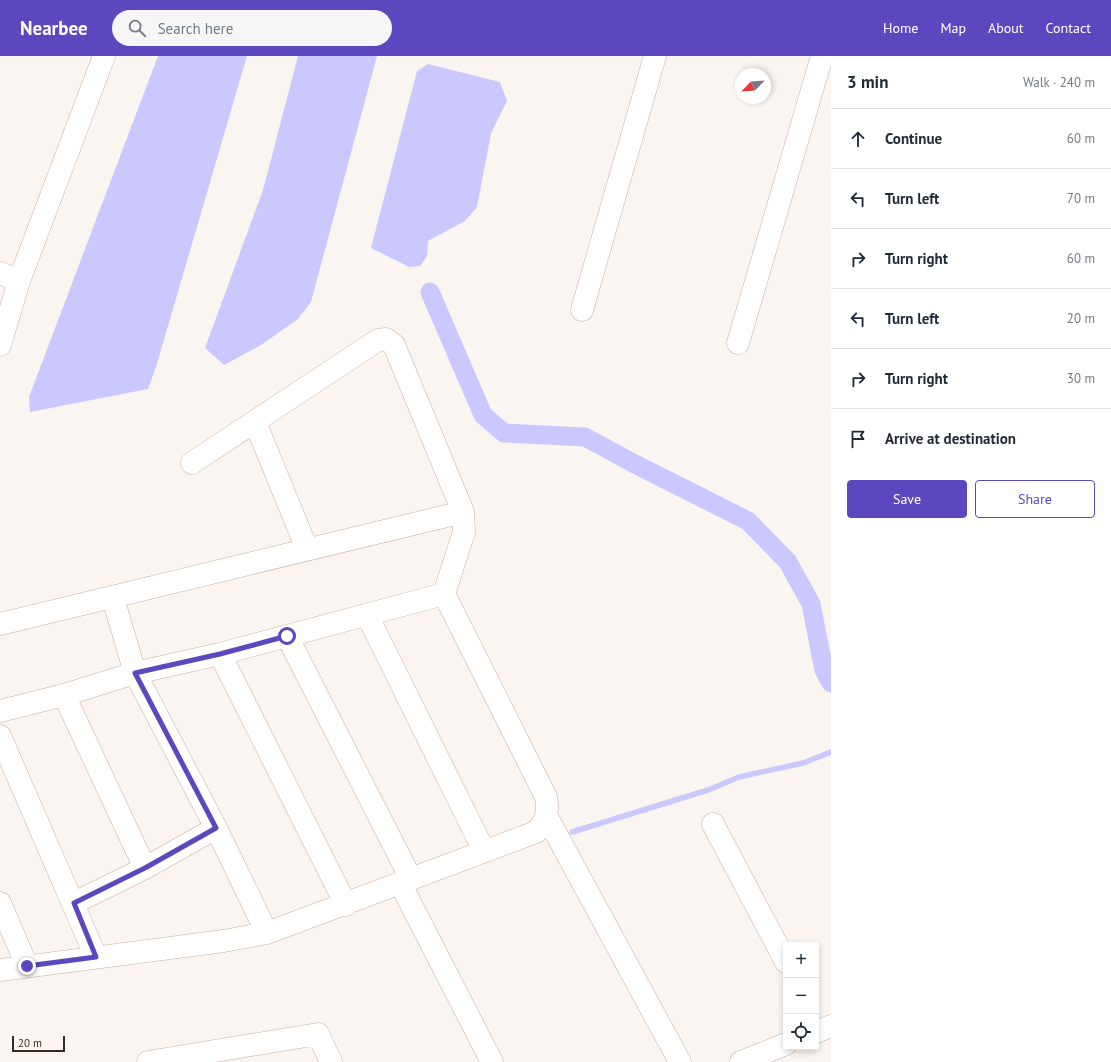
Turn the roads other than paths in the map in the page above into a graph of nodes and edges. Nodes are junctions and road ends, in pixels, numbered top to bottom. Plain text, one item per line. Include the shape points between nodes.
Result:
1 (104, 56) edge
2 (656, 56) edge
3 (822, 56) edge
4 (10, 277) edge
5 (582, 310) dead end
6 (738, 343) dead end
7 (0, 345) edge
8 (255, 422) junction
9 (192, 463) dead end
10 (463, 512) junction
11 (307, 549) junction
12 (444, 594) junction
13 (113, 598) junction
14 (367, 615) junction
15 (0, 624) edge
16 (287, 636) junction
17 (220, 654) junction
18 (135, 673) junction
19 (64, 695) junction
20 (0, 711) edge
21 (0, 736) edge
22 (546, 817) junction
23 (713, 824) dead end
24 (216, 828) junction
25 (484, 851) junction
26 (145, 868) junction
27 (405, 881) junction
28 (0, 903) edge
29 (74, 903) junction
30 (346, 904) junction
31 (268, 932) junction
32 (783, 956) edge
33 (96, 957) junction
34 (27, 966) junction
35 (0, 970) edge
36 (783, 1045) edge
37 (148, 1062) edge
38 (331, 1062) edge
39 (492, 1062) edge
40 (680, 1062) edge
41 (741, 1062) edge

1 - 4 street
2 - 5 street
3 - 6 street
4 - 7 street
8 - 9 street
8 - 10 street via 378,340 386,339 394,345
8 - 11 street
10 - 11 street
10 - 12 street via 464,532
11 - 13 street
12 - 14 street
12 - 22 street via 546,797
13 - 15 street
13 - 18 street
14 - 16 street
14 - 25 street
16 - 17 street
16 - 27 street
17 - 18 street
17 - 30 street
18 - 19 street
18 - 24 street
19 - 20 street
19 - 26 street
21 - 29 street
22 - 25 street via 536,832
22 - 40 street
23 - 32 street
24 - 26 street
24 - 31 street
25 - 27 street
26 - 29 street
27 - 30 street
27 - 39 street
28 - 34 street
29 - 33 street
30 - 31 street
31 - 33 street via 224,941
33 - 34 street
34 - 35 street
36 - 41 street
37 - 38 street via 318,1034

